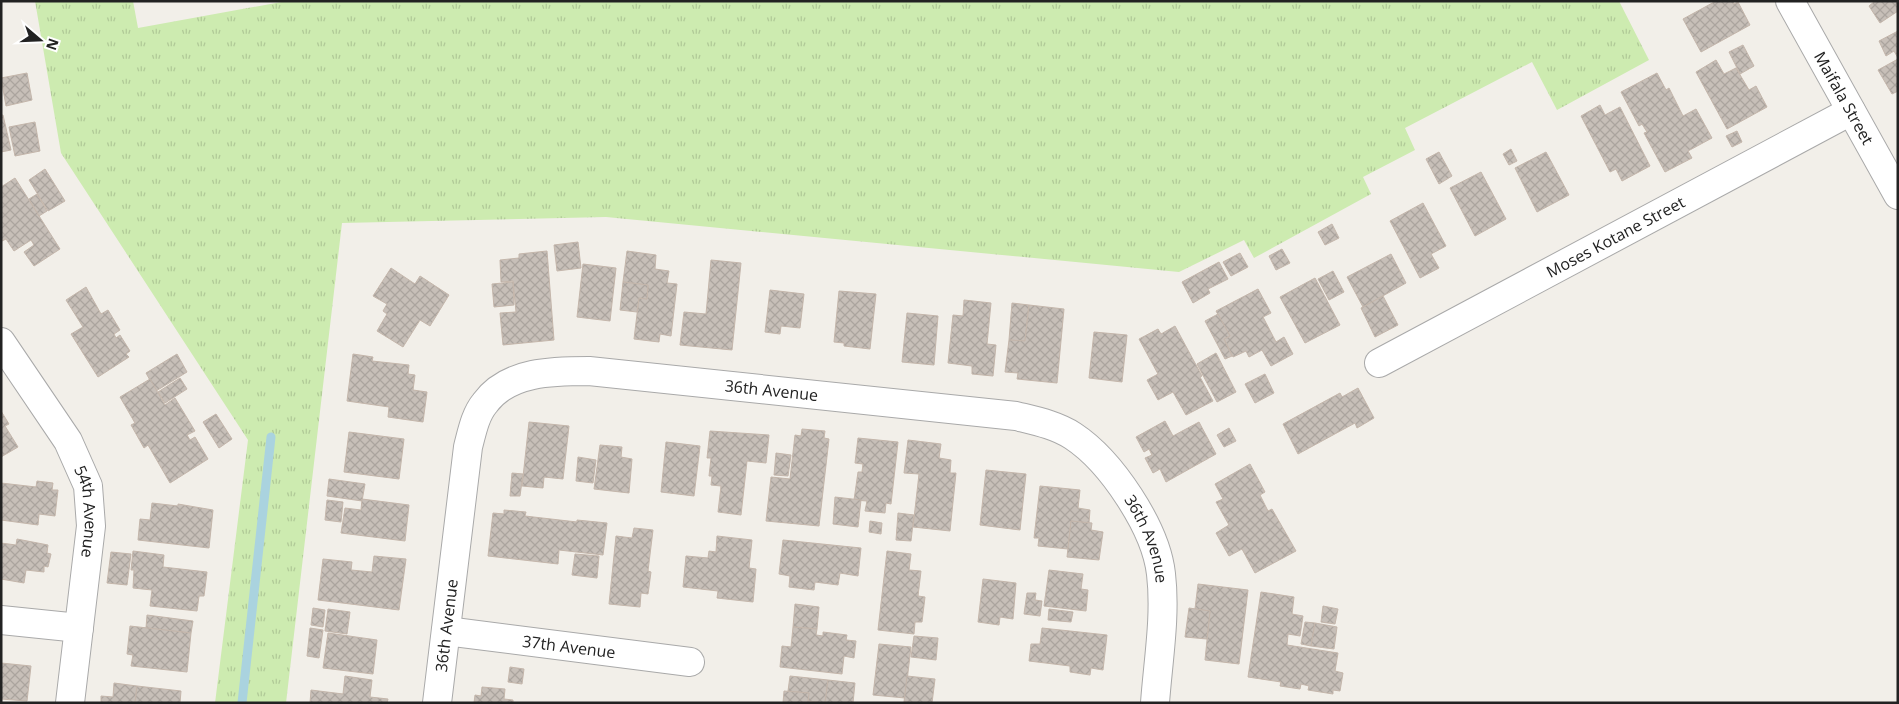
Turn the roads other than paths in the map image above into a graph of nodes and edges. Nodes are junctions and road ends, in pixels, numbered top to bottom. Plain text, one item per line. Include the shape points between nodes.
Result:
1 (1790, 1) edge
2 (1851, 111) junction
3 (1898, 195) edge
4 (1, 342) edge
5 (1379, 364) dead end
6 (1, 620) edge
7 (79, 628) junction
8 (446, 632) junction
9 (690, 662) dead end
10 (70, 703) edge
11 (438, 703) edge
12 (1155, 703) edge

1 - 2 street, Maifala Street
2 - 3 street, Maifala Street
2 - 5 street, Moses Kotane Street
4 - 7 street, 54th Avenue via 68,440 88,486 91,526
6 - 7 street
7 - 10 street, 54th Avenue
8 - 9 street, 37th Avenue
8 - 11 street, 36th Avenue
8 - 12 street, 36th Avenue via 468,446 484,403 512,382 530,376 555,371 589,371 1016,416 1047,424 1072,436 1110,468 1133,503 1151,540 1161,571 1163,594

